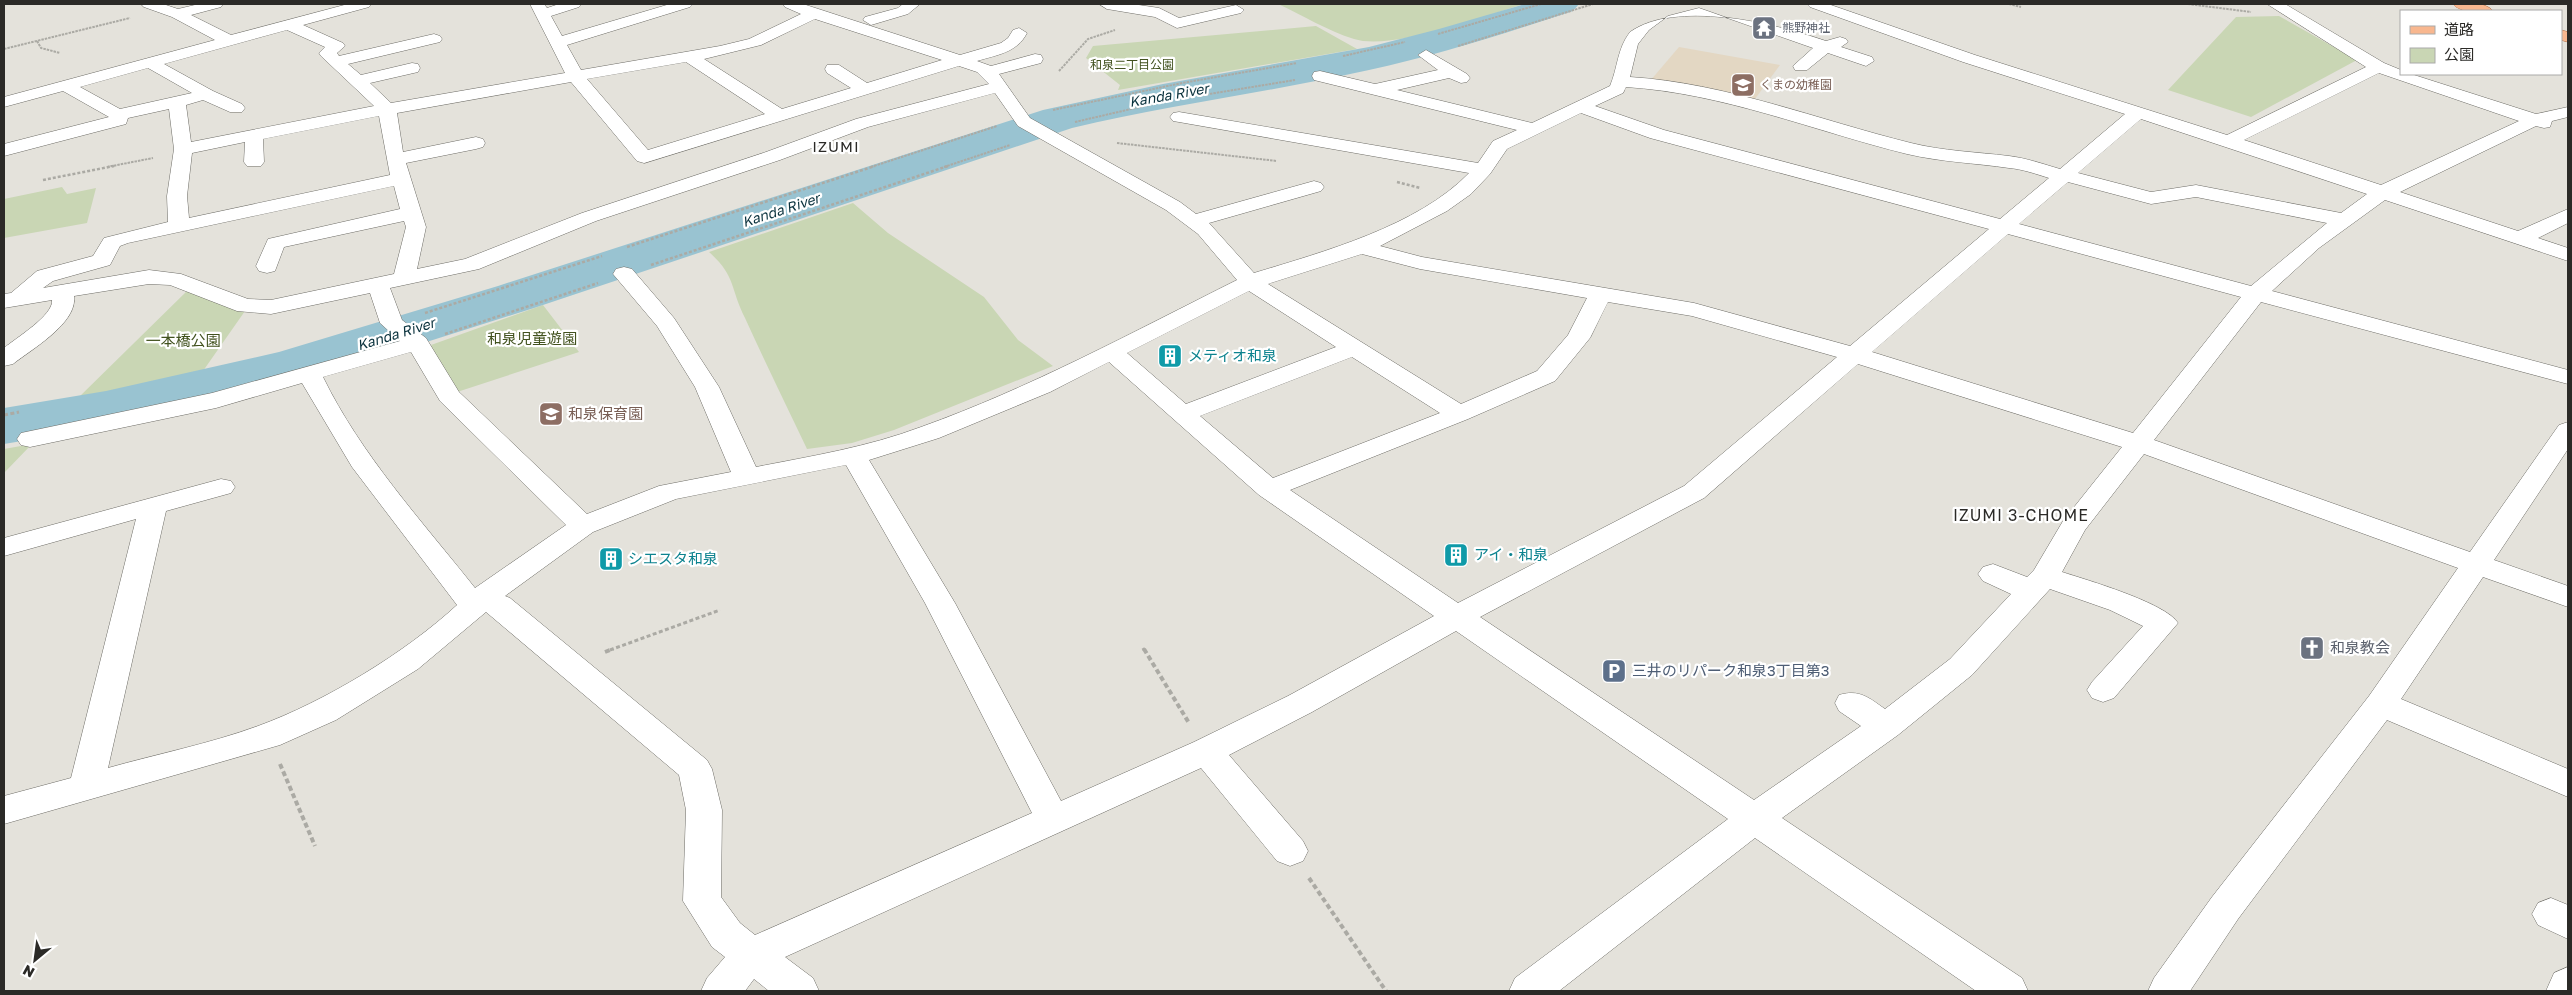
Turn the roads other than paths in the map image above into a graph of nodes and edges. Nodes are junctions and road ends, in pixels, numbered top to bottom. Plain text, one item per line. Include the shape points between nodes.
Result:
1 (216, 4) edge
2 (364, 4) edge
3 (574, 4) edge
4 (685, 4) edge
5 (790, 4) edge
6 (912, 4) edge
7 (1107, 4) edge
8 (1695, 4) edge
9 (1703, 4) edge
10 (1815, 4) edge
11 (2461, 4) edge
12 (1135, 6) edge
13 (1676, 8) junction
14 (2281, 8) edge
15 (163, 9) edge
16 (540, 9) edge
17 (1236, 10) dead end
18 (2482, 10) edge
19 (814, 14) junction
20 (1723, 17) junction
21 (871, 20) dead end
22 (287, 24) junction
23 (904, 26) dead end
24 (1019, 33) dead end
25 (881, 34) junction
26 (1867, 34) dead end
27 (434, 39) dead end
28 (228, 40) junction
29 (558, 42) junction
30 (1819, 51) junction
31 (1426, 55) road end
32 (690, 57) junction
33 (1035, 59) dead end
34 (962, 60) junction
35 (338, 61) junction
36 (1866, 61) dead end
37 (149, 62) junction
38 (1801, 66) dead end
39 (2378, 67) junction
40 (412, 68) dead end
41 (833, 69) dead end
42 (1320, 76) road end
43 (576, 77) junction
44 (993, 80) junction
45 (358, 81) junction
46 (1622, 82) junction
47 (66, 86) junction
48 (866, 90) junction
49 (1375, 90) junction
50 (207, 96) junction
51 (4, 102) edge
52 (176, 102) junction
53 (1580, 107) junction
54 (236, 108) dead end
55 (387, 109) junction
56 (2568, 112) edge
57 (1203, 113) dead end
58 (2137, 113) junction
59 (118, 115) junction
60 (780, 116) junction
61 (2535, 120) junction
62 (1871, 124) dead end
63 (1532, 128) junction
64 (2568, 131) edge
65 (1854, 134) junction
66 (254, 135) junction
67 (2228, 141) junction
68 (476, 143) dead end
69 (4, 150) edge
70 (183, 151) junction
71 (2452, 159) junction
72 (254, 162) dead end
73 (2479, 168) dead end
74 (397, 169) junction
75 (1483, 170) junction
76 (2066, 176) junction
77 (1314, 187) dead end
78 (2381, 193) junction
79 (410, 213) junction
80 (2568, 215) edge
81 (2345, 220) junction
82 (1194, 221) junction
83 (180, 225) junction
84 (2004, 227) junction
85 (2519, 239) junction
86 (1361, 247) junction
87 (2568, 255) edge
88 (267, 266) dead end
89 (624, 274) road end
90 (404, 279) junction
91 (1250, 282) junction
92 (378, 285) junction
93 (62, 291) junction
94 (2256, 293) junction
95 (1601, 294) junction
96 (12, 300) edge
97 (406, 334) junction
98 (1354, 348) junction
99 (1112, 353) junction
100 (7, 354) edge
101 (1855, 355) junction
102 (310, 374) junction
103 (2568, 377) edge
104 (1459, 414) junction
105 (1181, 415) junction
106 (30, 439) dead end
107 (2565, 441) edge
108 (2137, 443) junction
109 (854, 456) junction
110 (746, 475) junction
111 (221, 488) dead end
112 (1269, 489) junction
113 (153, 506) junction
114 (583, 526) junction
115 (4, 547) edge
116 (2477, 564) junction
117 (1993, 574) dead end
118 (2038, 583) junction
119 (2568, 598) edge
120 (481, 599) junction
121 (1458, 616) junction
122 (2103, 690) dead end
123 (1851, 703) dead end
124 (2381, 704) junction
125 (1886, 726) junction
126 (1206, 751) junction
127 (2568, 784) edge
128 (86, 788) junction
129 (4, 810) edge
130 (1754, 819) junction
131 (1053, 820) junction
132 (1290, 852) road end
133 (750, 955) junction
134 (2568, 985) edge
135 (721, 991) edge
136 (799, 991) edge
137 (1530, 991) edge
138 (2008, 991) edge
139 (2168, 991) edge
140 (2566, 991) edge

1 - 15 street
2 - 22 street
3 - 16 street
4 - 29 street
5 - 19 street
6 - 21 street via 903,11
7 - 12 street
8 - 13 street
9 - 20 street
10 - 58 street via 1903,38
11 - 18 main road
12 - 17 street via 1177,22
13 - 20 street
13 - 46 street via 1664,11 1632,40
14 - 39 street
15 - 28 street
16 - 29 street
19 - 25 street
19 - 32 street via 755,42
20 - 30 street
22 - 28 street
22 - 35 street via 337,46 327,52
23 - 25 street
24 - 34 street via 1007,46
25 - 34 street
26 - 30 street
27 - 35 street
28 - 37 street
29 - 43 street
30 - 36 street
30 - 38 street
31 - 49 street via 1458,76
32 - 43 street
32 - 60 street
33 - 44 street
34 - 44 street via 983,68
34 - 48 street
35 - 45 street
37 - 47 street
37 - 50 street
39 - 61 street
39 - 67 street
40 - 45 street
41 - 48 street
42 - 49 street
43 - 55 street
43 - 60 street via 644,158
44 - 82 street via 1032,127
44 - 90 street via 605,211 471,264
45 - 55 street
46 - 53 street via 1609,94
46 - 65 street via 1655,84 1722,97
47 - 51 street
47 - 59 street
48 - 60 street
49 - 63 street
50 - 52 street
50 - 54 street
52 - 59 street
52 - 70 street
53 - 63 street
53 - 84 street via 1657,134
55 - 66 street
55 - 74 street
56 - 61 street
57 - 75 street via 1167,113
58 - 67 street
58 - 76 street
59 - 69 street via 120,120
61 - 64 street
61 - 71 street
62 - 65 street
63 - 75 street via 1500,145
65 - 76 street via 1946,156 2011,162
66 - 70 street
66 - 72 street
67 - 78 street
68 - 74 street
70 - 83 street via 177,196
71 - 73 street
71 - 78 street
74 - 79 street
74 - 83 street
75 - 86 street via 1453,197
76 - 81 street via 2151,198 2196,191
76 - 84 street
77 - 82 street
78 - 81 street
78 - 85 street
79 - 88 street via 275,243
79 - 90 street via 416,227
80 - 85 street
81 - 94 street
82 - 91 street
83 - 96 street via 111,242 102,260 45,276
84 - 94 street
84 - 101 street
85 - 87 street
86 - 91 street
86 - 95 street via 1420,263
89 - 110 street via 666,323 707,387
90 - 92 street
91 - 98 street
91 - 99 street
92 - 93 street via 271,307 245,306 173,279 150,278
92 - 97 street
93 - 96 street
93 - 100 street via 64,304 58,317
94 - 103 street
94 - 108 street
95 - 101 street via 1694,310
95 - 104 street via 1578,338 1546,376
97 - 102 street
97 - 114 street via 449,396
98 - 104 street
98 - 105 street
99 - 105 street
99 - 109 street via 1041,387 930,433
101 - 108 street
101 - 121 street via 1694,492
102 - 106 street via 198,404
102 - 120 street via 361,461 466,596
104 - 112 street
105 - 112 street
107 - 116 street
108 - 116 street
108 - 118 street via 2073,527
109 - 110 street
109 - 131 street via 940,603
110 - 114 street via 669,492
111 - 113 street
112 - 121 street
113 - 115 street
113 - 128 street
114 - 120 street
116 - 119 street
116 - 124 street
117 - 118 street
118 - 122 street via 2121,603 2163,623
118 - 125 street via 1961,667
120 - 128 street via 407,661 324,711 268,736
120 - 133 street via 499,605 695,769 704,810 702,901 726,935
121 - 126 street via 1300,704
121 - 130 street
123 - 125 street
124 - 127 street
124 - 139 street via 2225,908
125 - 130 street
126 - 131 street
126 - 132 street
128 - 129 street
130 - 137 street
130 - 138 street
131 - 133 street
133 - 135 street
133 - 136 street
134 - 140 street

